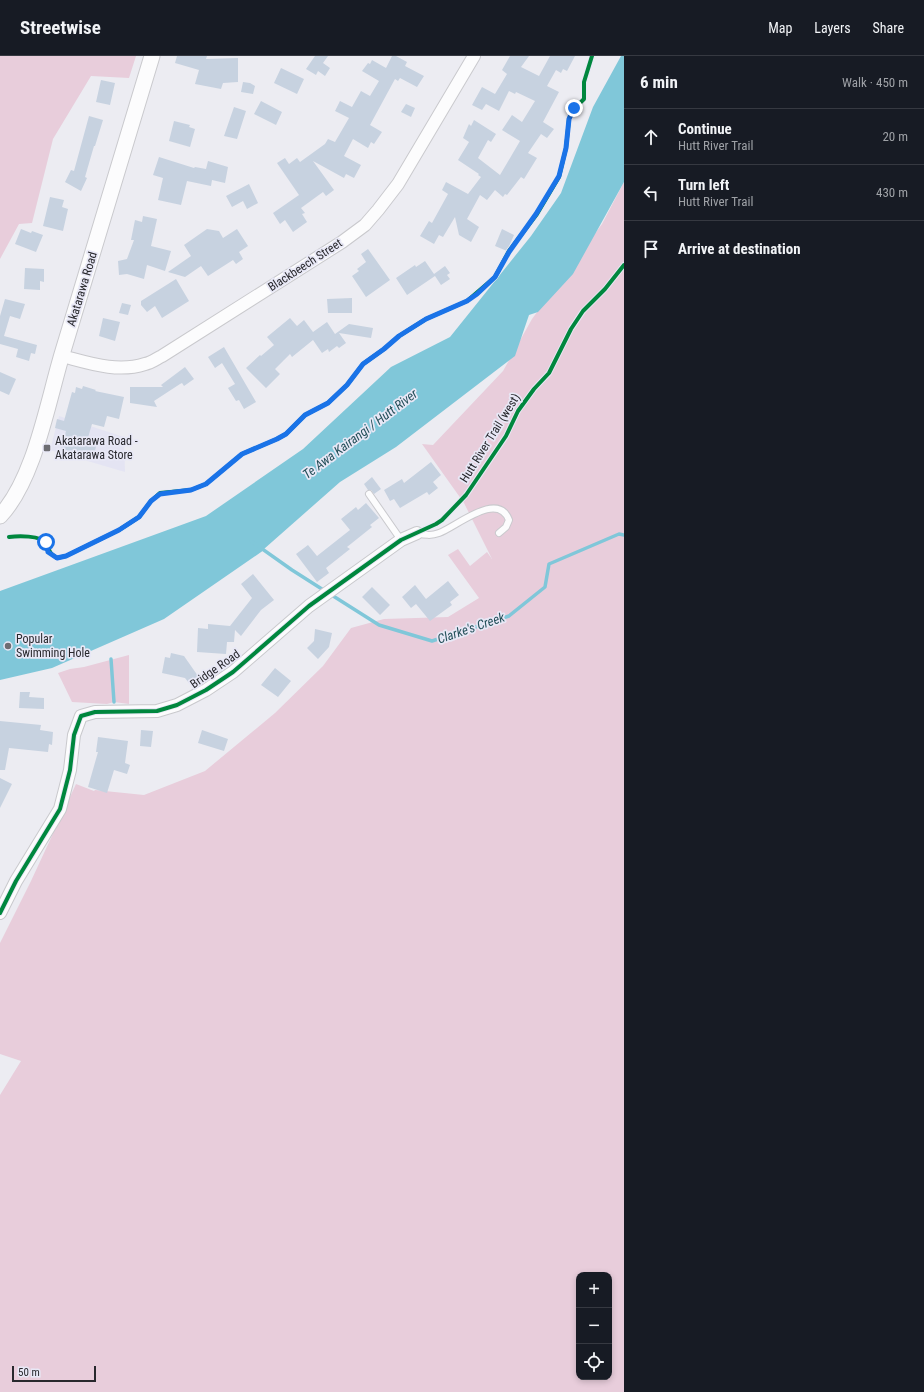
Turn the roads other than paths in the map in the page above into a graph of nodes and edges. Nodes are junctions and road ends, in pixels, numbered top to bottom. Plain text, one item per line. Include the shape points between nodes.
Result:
1 (152, 56) edge
2 (474, 56) edge
3 (62, 356) junction
4 (369, 494) dead end
5 (0, 516) edge
6 (417, 533) joint
7 (499, 533) dead end
8 (401, 540) junction
9 (0, 913) edge

1 - 3 street, Akatarawa Road
2 - 3 street, Blackbeech Street via 398,184 365,225 342,242 146,364 120,368
3 - 5 street, Akatarawa Road via 35,451 17,493
4 - 8 lane
6 - 7 lane via 438,533 469,517 495,508 504,512 508,520 506,527
6 - 8 street, Bridge Road
8 - 9 street, Bridge Road via 309,606 233,672 206,690 177,705 156,711 95,712 81,716 74,735 70,770 60,809 16,881

